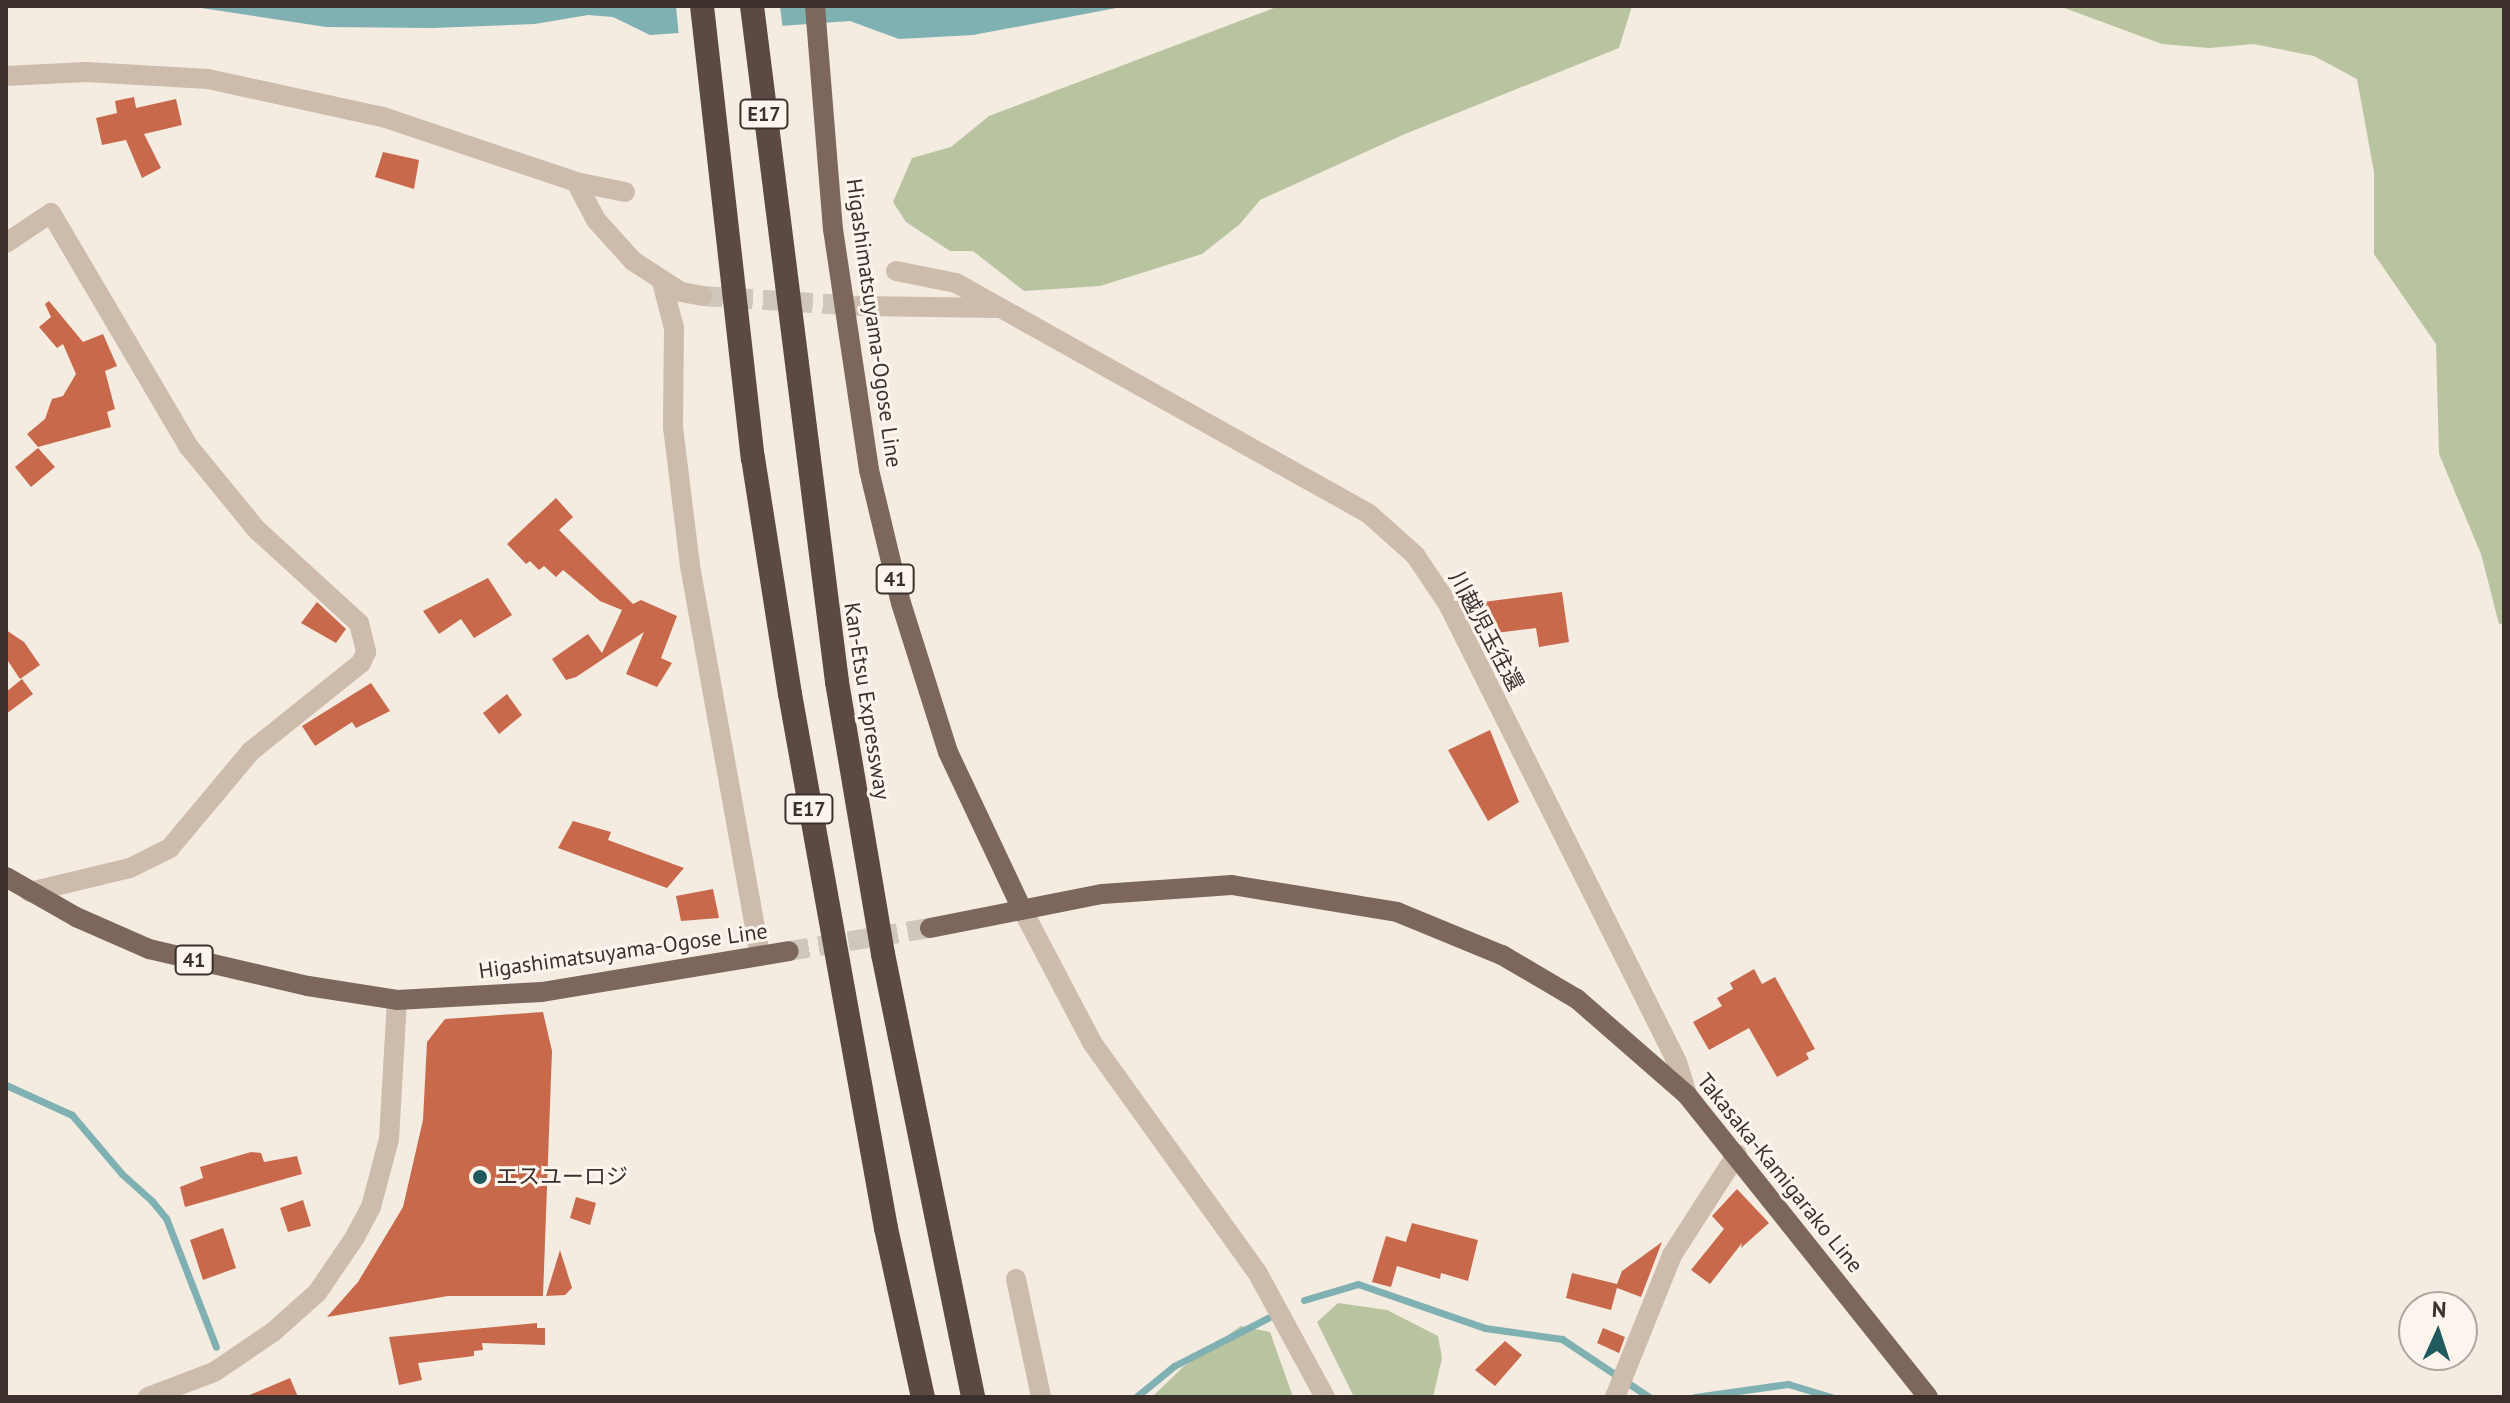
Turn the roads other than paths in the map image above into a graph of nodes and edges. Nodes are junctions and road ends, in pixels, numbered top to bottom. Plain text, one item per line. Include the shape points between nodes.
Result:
1 (702, 6) edge
2 (752, 6) edge
3 (815, 6) edge
4 (6, 76) edge
5 (576, 182) junction
6 (625, 192) dead end
7 (6, 243) edge
8 (896, 271) dead end
9 (662, 282) junction
10 (703, 296) tunnel mouth
11 (861, 306) tunnel mouth
12 (998, 308) junction
13 (6, 877) edge
14 (30, 892) junction
15 (1022, 909) junction
16 (930, 928) tunnel mouth
17 (789, 951) tunnel mouth
18 (760, 956) junction
19 (397, 1000) junction
20 (1687, 1095) junction
21 (1737, 1154) junction
22 (1016, 1279) dead end
23 (148, 1397) edge
24 (923, 1397) edge
25 (973, 1397) edge
26 (1041, 1397) edge
27 (1325, 1397) edge
28 (1615, 1397) edge
29 (1928, 1397) edge

1 - 24 highway, E17 via 753,458 795,724 883,1212
2 - 25 highway, Kan-Etsu Expressway / E17 via 775,222 837,682 883,954
3 - 15 main road, Higashimatsuyama-Ogose Line / 41 via 833,229 869,470 901,603 948,752
4 - 5 street via 87,72 208,79 383,117
5 - 6 street
5 - 9 street via 596,220 633,261
7 - 14 street via 51,213 189,447 257,530 359,623 366,652 361,663 251,751 170,848 130,868
8 - 12 street, 川越児玉往還 via 956,283
9 - 10 street
9 - 18 street via 674,328 673,427 690,566
11 - 12 street
12 - 20 street, 川越児玉往還 via 1369,514 1415,555 1455,618 1677,1062
13 - 14 main road, Higashimatsuyama-Ogose Line / 41
14 - 19 main road, Higashimatsuyama-Ogose Line / 41 via 149,949 308,986
15 - 16 main road
15 - 20 main road, Takasaka-Kamigarako Line via 1153,888 1232,885 1397,912 1502,955 1577,999
15 - 27 street via 1093,1044 1257,1272
17 - 18 main road, Higashimatsuyama-Ogose Line / 41
18 - 19 main road, Higashimatsuyama-Ogose Line / 41 via 542,992
19 - 23 street via 389,1139 371,1207 355,1237 317,1293 273,1332 214,1372
20 - 21 main road, Takasaka-Kamigarako Line
21 - 28 street via 1672,1255
21 - 29 main road, Takasaka-Kamigarako Line
22 - 26 street

